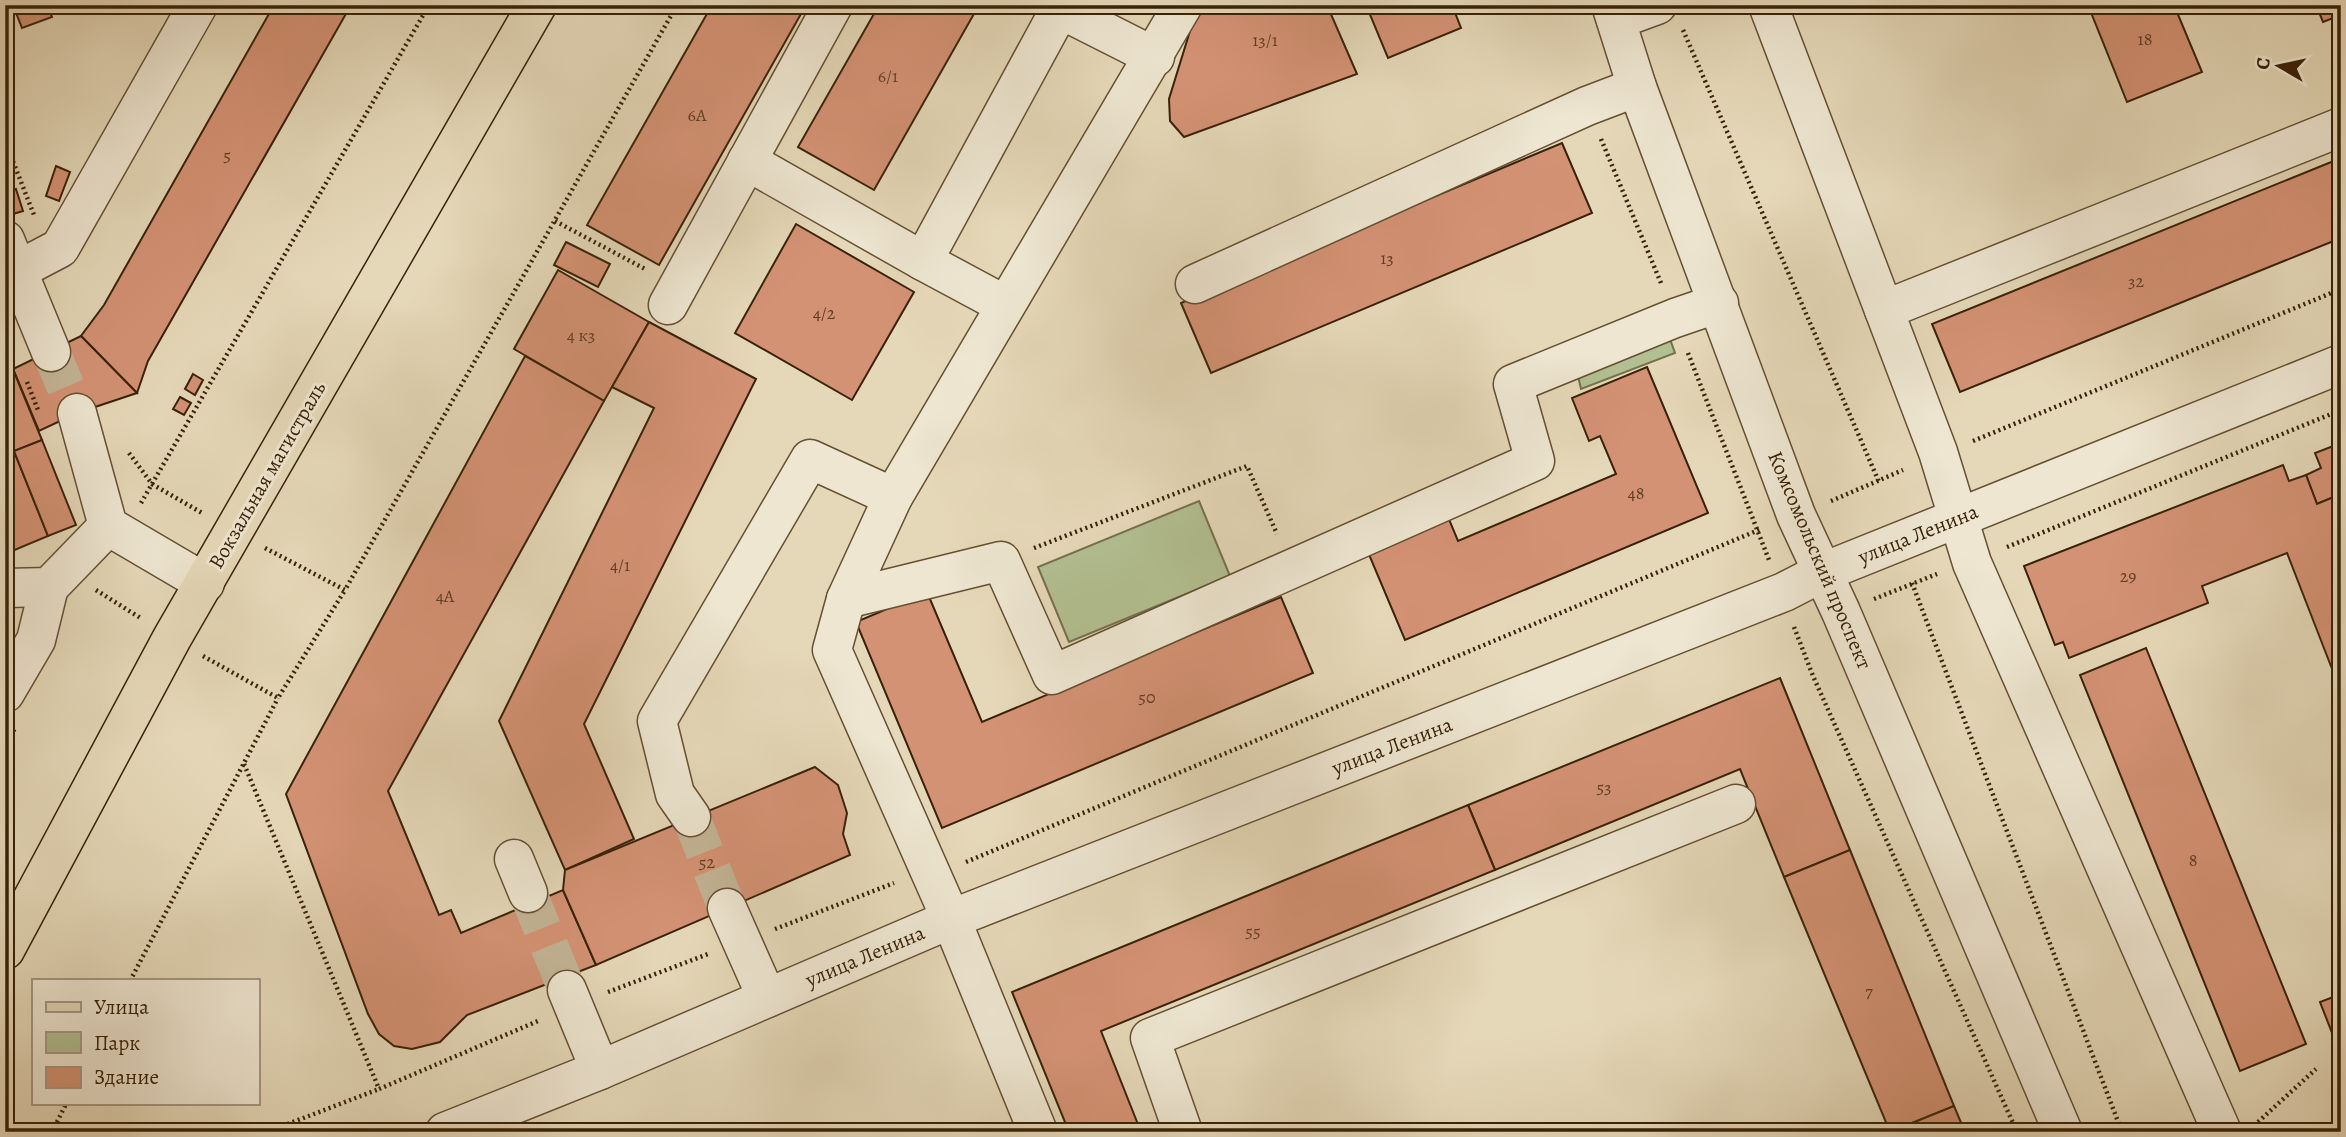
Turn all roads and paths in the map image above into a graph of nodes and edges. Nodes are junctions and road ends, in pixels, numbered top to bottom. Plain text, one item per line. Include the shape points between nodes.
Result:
1 (198, 5) edge
2 (429, 5) edge
3 (537, 5) edge
4 (677, 5) edge
5 (833, 5) edge
6 (1183, 5) edge
7 (1768, 5) edge
8 (1667, 12) edge
9 (1613, 13) edge
10 (1155, 57) junction
11 (1637, 87) junction
12 (2341, 127) edge
13 (747, 161) junction
14 (555, 221) junction
15 (923, 261) junction
16 (10, 263) edge
17 (1195, 284) dead end
18 (2341, 289) edge
19 (673, 296) joint
20 (1719, 303) junction
21 (1005, 304) junction
22 (1884, 310) junction
23 (51, 352) tunnel mouth
24 (2341, 364) edge
25 (77, 412) tunnel mouth
26 (1958, 441) junction
27 (1879, 482) junction
28 (893, 497) junction
29 (1977, 510) junction
30 (1796, 515) junction
31 (108, 526) junction
32 (234, 531) junction
33 (2015, 559) dead end
34 (1000, 561) junction
35 (1293, 568) junction
36 (1821, 573) junction
37 (205, 583) junction
38 (1912, 583) dead end
39 (49, 587) junction
40 (5, 588) edge
41 (94, 588) dead end
42 (345, 590) junction
43 (846, 599) junction
44 (172, 638) junction
45 (5, 693) edge
46 (278, 698) junction
47 (244, 764) junction
48 (1735, 804) dead end
49 (691, 817) tunnel mouth
50 (514, 859) dead end
51 (932, 877) junction
52 (528, 893) tunnel mouth
53 (951, 919) junction
54 (735, 924) junction
55 (5, 950) edge
56 (131, 979) edge
57 (570, 997) junction
58 (766, 998) junction
59 (2316, 1069) dead end
60 (600, 1070) junction
61 (379, 1089) junction
62 (65, 1106) edge
63 (515, 1119) edge
64 (2235, 1131) edge
65 (51, 1132) edge
66 (267, 1132) edge
67 (445, 1132) edge
68 (1038, 1132) edge
69 (1182, 1132) edge
70 (2063, 1132) edge
71 (2122, 1132) edge

1 - 16 street via 60,248
2 - 32 path via 152,484
3 - 32 main road, Вокзальная магистраль
4 - 14 path
5 - 13 street
6 - 10 street
7 - 22 street
8 - 9 street, Комсомольский проспект
8 - 27 path
9 - 11 street, Комсомольский проспект
10 - 15 street via 1060,9
10 - 21 street
11 - 17 street
11 - 20 street, Комсомольский проспект
12 - 22 street
13 - 15 street
13 - 19 street
14 - 19 path
14 - 42 path
15 - 21 street
16 - 23 street
18 - 26 path
20 - 30 street, Комсомольский проспект
20 - 35 street via 1513,384 1535,461
21 - 28 street
22 - 26 street
24 - 29 street, улица Ленина
25 - 31 street
26 - 27 path
26 - 29 street
26 - 29 path
27 - 30 path
28 - 43 street
28 - 49 street via 810,458 657,721 675,794
29 - 33 path
29 - 36 street, улица Ленина
29 - 64 street via 1972,563
30 - 36 street, Комсомольский проспект
30 - 51 path
31 - 37 street
31 - 39 street
32 - 37 main road, Вокзальная магистраль
32 - 42 path
34 - 35 path via 1247,466
34 - 35 street via 1052,675
34 - 43 street
36 - 53 street, улица Ленина via 1758,603
36 - 70 street, Комсомольский проспект
37 - 44 main road, Вокзальная магистраль
38 - 71 path
39 - 40 street
39 - 45 street via 36,640
41 - 44 path
42 - 46 path
43 - 51 street via 832,650
44 - 46 path
44 - 55 main road, Вокзальная магистраль
46 - 47 path
47 - 56 path
47 - 61 path
48 - 69 street via 1150,1038
50 - 52 street
51 - 53 street
51 - 54 path
53 - 58 street, улица Ленина
53 - 68 street
54 - 57 path
54 - 58 street
57 - 60 street
57 - 61 path
58 - 60 street, улица Ленина
59 - 64 path
60 - 63 street, улица Ленина
61 - 66 path
62 - 65 path
63 - 67 street, улица Ленина

